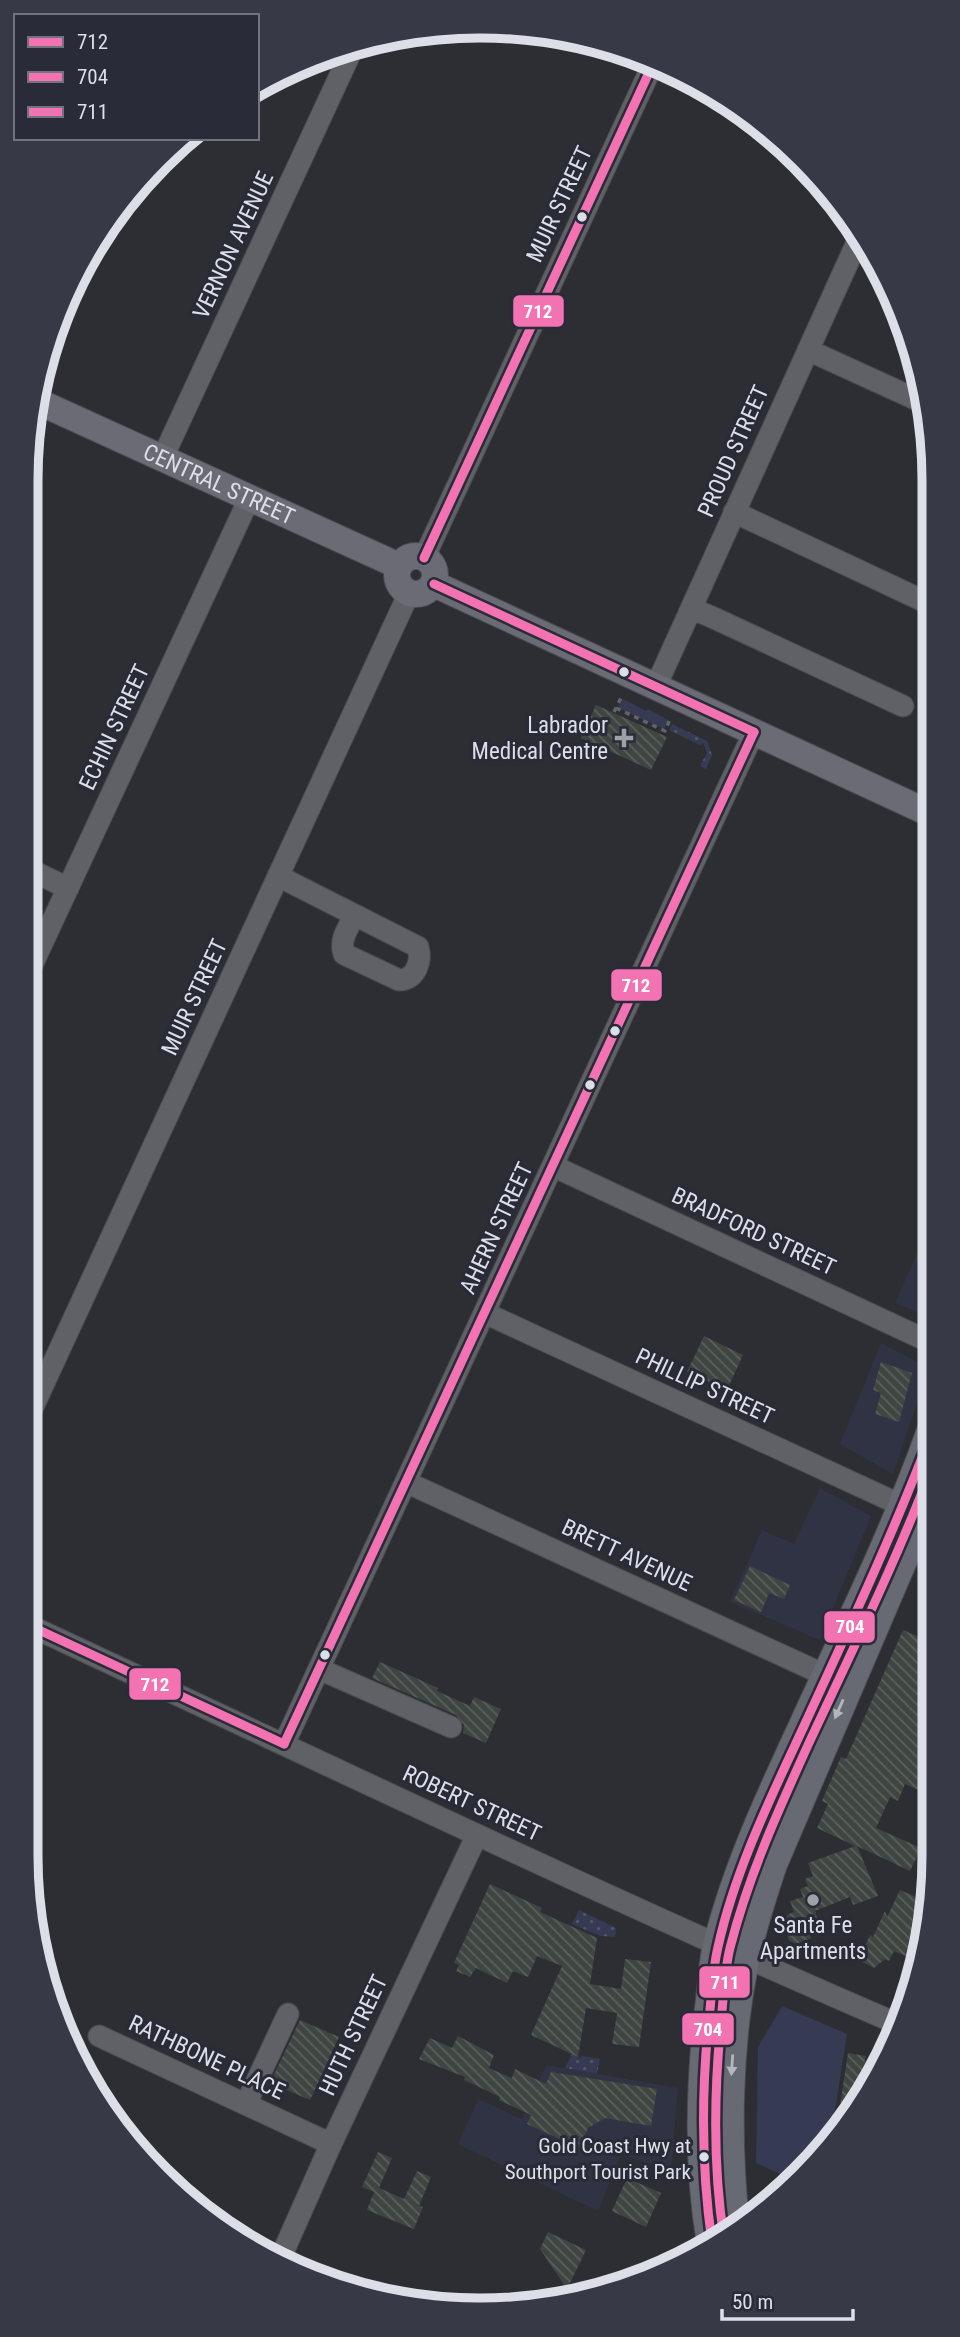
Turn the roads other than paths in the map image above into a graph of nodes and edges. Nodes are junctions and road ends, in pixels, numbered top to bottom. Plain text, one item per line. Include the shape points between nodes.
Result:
1 (349, 59) edge
2 (649, 72) edge
3 (855, 247) edge
4 (808, 350) junction
5 (914, 398) edge
6 (45, 405) edge
7 (162, 459) junction
8 (249, 499) junction
9 (734, 512) junction
10 (424, 558) junction
11 (399, 566) junction
12 (434, 584) junction
13 (409, 593) junction
14 (922, 600) edge
15 (689, 613) junction
16 (656, 686) junction
17 (903, 706) dead end
18 (754, 732) junction
19 (922, 810) edge
20 (38, 874) edge
21 (278, 877) junction
22 (68, 888) junction
23 (355, 915) dead end
24 (38, 952) edge
25 (554, 1166) junction
26 (485, 1314) junction
27 (922, 1338) edge
28 (38, 1396) edge
29 (922, 1457) edge
30 (406, 1482) junction
31 (903, 1506) junction
32 (922, 1514) edge
33 (38, 1630) edge
34 (319, 1669) junction
35 (827, 1675) junction
36 (451, 1727) dead end
37 (284, 1744) junction
38 (477, 1835) junction
39 (718, 1945) junction
40 (745, 1958) junction
41 (288, 2014) dead end
42 (890, 2021) edge
43 (99, 2036) dead end
44 (246, 2104) junction
45 (331, 2144) junction
46 (734, 2218) edge
47 (711, 2233) edge
48 (283, 2252) edge

1 - 7 street, VERNON AVENUE
2 - 10 street, MUIR STREET
3 - 4 street, PROUD STREET
4 - 5 street
4 - 9 street, PROUD STREET
6 - 7 main road, CENTRAL STREET
7 - 8 main road, CENTRAL STREET
8 - 11 main road, CENTRAL STREET
8 - 22 street, ECHIN STREET
9 - 14 street
9 - 15 street, PROUD STREET
10 - 11 main road via 411,557
10 - 12 main road via 433,565
11 - 13 main road via 400,586
12 - 13 main road via 421,594
12 - 16 main road
13 - 21 street, MUIR STREET
15 - 16 street, PROUD STREET
15 - 17 street via 708,615
16 - 18 main road
18 - 19 main road
18 - 25 street, AHERN STREET
20 - 22 street
21 - 23 street
21 - 28 street, MUIR STREET
22 - 24 street, ECHIN STREET
25 - 26 street, AHERN STREET
25 - 27 street, BRADFORD STREET
26 - 30 street, AHERN STREET
26 - 31 street, PHILLIP STREET
29 - 31 highway
30 - 34 street, AHERN STREET
30 - 35 street, BRETT AVENUE
31 - 35 highway
32 -> 40 highway via 772,1864
33 - 37 street, ROBERT STREET
34 - 36 street
34 - 37 street, AHERN STREET
35 - 39 highway via 762,1816
37 - 38 street, ROBERT STREET
38 - 39 street, ROBERT STREET
38 - 45 street, HUTH STREET
39 - 40 street, ROBERT STREET
39 - 47 highway via 702,2100
40 - 42 street, ROBERT STREET
40 -> 46 highway via 730,2086
41 - 44 street
43 - 44 street, RATHBONE PLACE
44 - 45 street, RATHBONE PLACE
45 - 48 street, HUTH STREET

